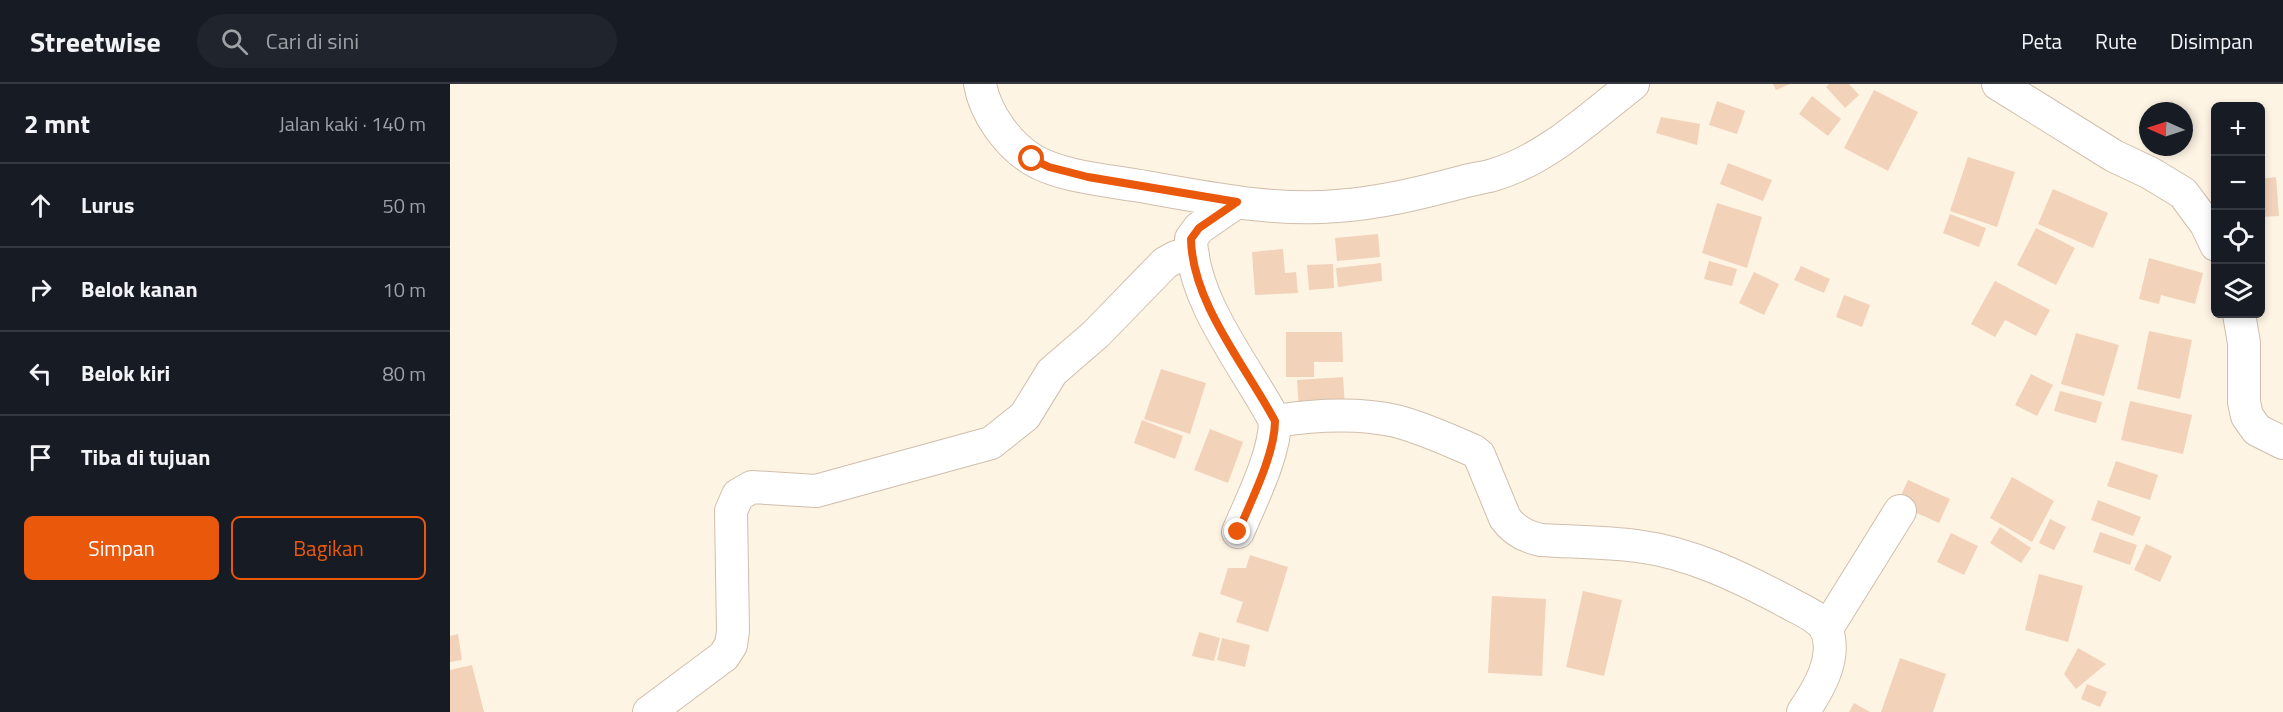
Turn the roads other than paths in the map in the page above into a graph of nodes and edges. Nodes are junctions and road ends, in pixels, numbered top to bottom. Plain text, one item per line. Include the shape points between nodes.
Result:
1 (980, 84) edge
2 (1633, 84) edge
3 (1998, 84) edge
4 (1237, 202) junction
5 (2211, 234) edge
6 (1193, 255) junction
7 (2240, 318) edge
8 (1275, 421) junction
9 (2283, 443) edge
10 (1900, 510) dead end
11 (1238, 532) dead end
12 (1826, 630) junction
13 (650, 712) edge
14 (1803, 712) edge

1 - 4 street via 992,119 1032,159 1049,167
2 - 4 street via 1540,155 1493,175 1419,194 1335,207
3 - 5 street via 2114,156 2183,193
4 - 6 street via 1193,234
6 - 8 street via 1215,319
6 - 13 street via 1165,263 1096,334 1052,372 1025,416 991,443 816,491 752,488 738,495 731,511 731,645 724,656
7 - 9 street via 2247,416 2257,430
8 - 11 street via 1260,479
8 - 12 street via 1361,416 1426,432 1479,455 1504,518 1528,537 1638,546 1697,561 1756,585 1813,617
10 - 12 street
12 - 14 street via 1828,659 1820,686

